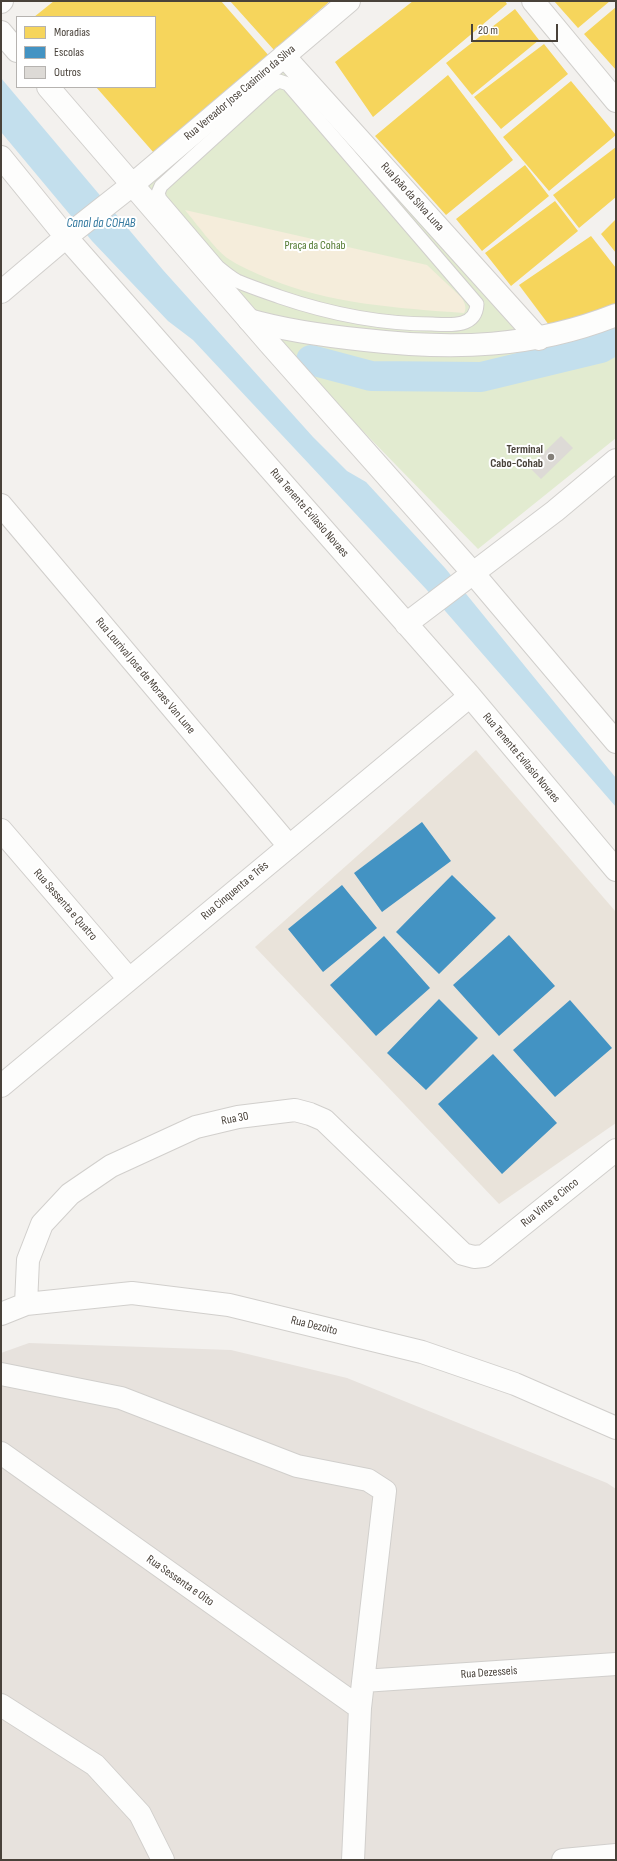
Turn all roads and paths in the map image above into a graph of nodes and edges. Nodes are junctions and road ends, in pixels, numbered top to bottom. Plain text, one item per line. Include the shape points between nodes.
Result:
1 (349, 1) edge
2 (533, 1) edge
3 (1, 32) edge
4 (16, 50) edge
5 (284, 56) junction
6 (49, 88) edge
7 (616, 101) edge
8 (1, 157) edge
9 (132, 185) junction
10 (159, 189) joint
11 (72, 232) junction
12 (1, 292) edge
13 (616, 315) edge
14 (249, 320) junction
15 (539, 339) junction
16 (616, 460) edge
17 (1, 505) edge
18 (468, 577) junction
19 (406, 624) junction
20 (470, 696) junction
21 (615, 737) edge
22 (1, 830) edge
23 (290, 846) junction
24 (616, 870) edge
25 (129, 979) junction
26 (1, 1086) edge
27 (616, 1150) edge
28 (484, 1256) joint
29 (26, 1304) junction
30 (1, 1314) edge
31 (1, 1374) edge
32 (616, 1428) edge
33 (1, 1453) edge
34 (616, 1664) edge
35 (363, 1681) junction
36 (1, 1704) edge
37 (360, 1708) junction
38 (616, 1855) edge
39 (163, 1860) edge
40 (353, 1860) edge
41 (563, 1860) edge

1 - 5 street, Rua Vereador Jose Casimiro da Silva
2 - 7 street
3 - 4 street
5 - 9 street, Rua Vereador Jose Casimiro da Silva
5 - 15 street, Rua João da Silva Luna
6 - 9 street
8 - 11 street, Rua Tenente Evilasio Novaes
9 - 11 street, Rua Vereador Jose Casimiro da Silva
9 - 14 street
10 - 10 lane via 160,199 218,267 248,286 310,307 357,318 401,324 467,322 477,310 477,304 284,81 272,85
11 - 12 street, Rua Vereador Jose Casimiro da Silva
11 - 19 street, Rua Tenente Evilasio Novaes
13 - 15 street
14 - 15 street via 315,335 394,344 460,346
14 - 18 street
16 - 18 street via 555,511
17 - 23 street, Rua Lourival Jose de Moraes Van Lune
18 - 19 street
18 - 21 street
19 - 20 street, Rua Tenente Evilasio Novaes
20 - 23 street, Rua Cinquenta e Três
20 - 24 street, Rua Tenente Evilasio Novaes
22 - 25 street, Rua Sessenta e Quatro
23 - 25 street, Rua Cinquenta e Três
25 - 26 street, Rua Cinquenta e Três
27 - 28 street, Rua Vinte e Cinco
28 - 29 street, Rua 30 via 463,1254 324,1120 295,1110 238,1117 196,1127 111,1166 70,1194 42,1224 32,1246 28,1260
29 - 30 street, Rua Dezoito
29 - 32 street, Rua Dezoito via 132,1293 229,1305 422,1352 515,1384
31 - 35 street via 121,1398 297,1466 368,1480 385,1491
33 - 37 street, Rua Sessenta e Oito
34 - 35 street, Rua Dezesseis
35 - 37 street
36 - 39 street via 95,1765 140,1814
37 - 40 street
38 - 41 street

